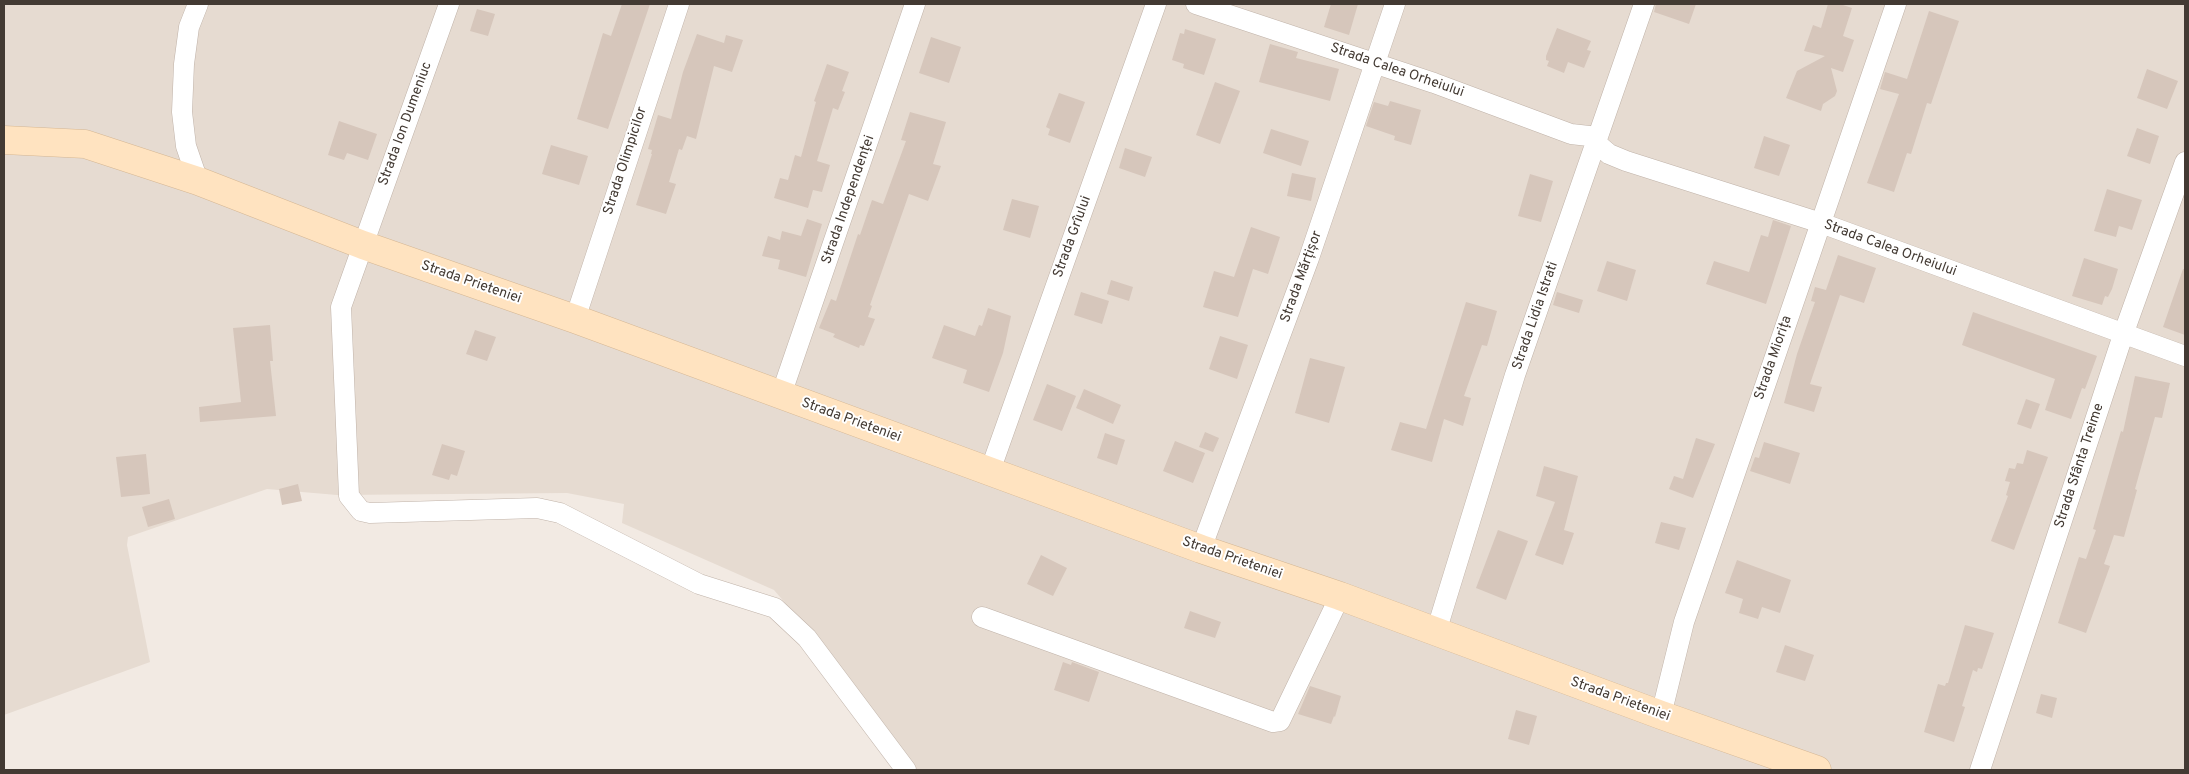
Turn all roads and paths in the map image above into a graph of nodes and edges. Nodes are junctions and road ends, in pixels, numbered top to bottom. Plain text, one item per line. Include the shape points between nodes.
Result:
1 (180, 4) edge
2 (198, 4) edge
3 (449, 4) edge
4 (679, 4) edge
5 (915, 4) edge
6 (1156, 4) edge
7 (1196, 4) edge
8 (1395, 4) edge
9 (1644, 4) edge
10 (1896, 4) edge
11 (189, 27) junction
12 (1376, 64) junction
13 (4, 140) edge
14 (1597, 140) junction
15 (2185, 162) edge
16 (198, 180) junction
17 (1821, 223) junction
18 (363, 245) junction
19 (575, 319) junction
20 (2124, 335) junction
21 (2185, 356) edge
22 (781, 395) junction
23 (990, 471) junction
24 (1201, 548) junction
25 (1340, 596) junction
26 (982, 617) dead end
27 (1436, 632) junction
28 (1661, 716) junction
29 (906, 770) edge
30 (1817, 770) edge
31 (1980, 770) edge

1 - 11 street
2 - 11 street
3 - 18 street, Strada Ion Dumeniuc
4 - 19 street, Strada Olimpicilor
5 - 22 street, Strada Independenței
6 - 23 street, Strada Grîului
7 - 12 street, Strada Calea Orheiului
8 - 12 street, Strada Mărțișor
9 - 14 street, Strada Lidia Istrati
10 - 17 street, Strada Miorița
11 - 16 street via 182,112 186,146
12 - 14 street, Strada Calea Orheiului via 1570,134
12 - 24 street, Strada Mărțișor via 1309,258
13 - 16 street, Strada Prieteniei via 85,144
14 - 17 street, Strada Calea Orheiului via 1609,154 1626,161
14 - 27 street, Strada Lidia Istrati via 1516,374
15 - 20 street, Strada Sfânta Treime
16 - 18 street, Strada Prieteniei
17 - 20 street, Strada Calea Orheiului
17 - 28 street, Strada Miorița via 1684,622
18 - 19 street, Strada Prieteniei
18 - 29 street via 341,307 349,496 355,506 370,513 537,508 560,513 699,584 775,608 807,638
19 - 22 street, Strada Prieteniei
20 - 21 street, Strada Calea Orheiului
20 - 31 street, Strada Sfânta Treime
22 - 23 street, Strada Prieteniei
23 - 24 street, Strada Prieteniei
24 - 25 street, Strada Prieteniei
25 - 26 street via 1280,721 1273,722
25 - 27 street, Strada Prieteniei
27 - 28 street, Strada Prieteniei
28 - 30 street, Strada Prieteniei

